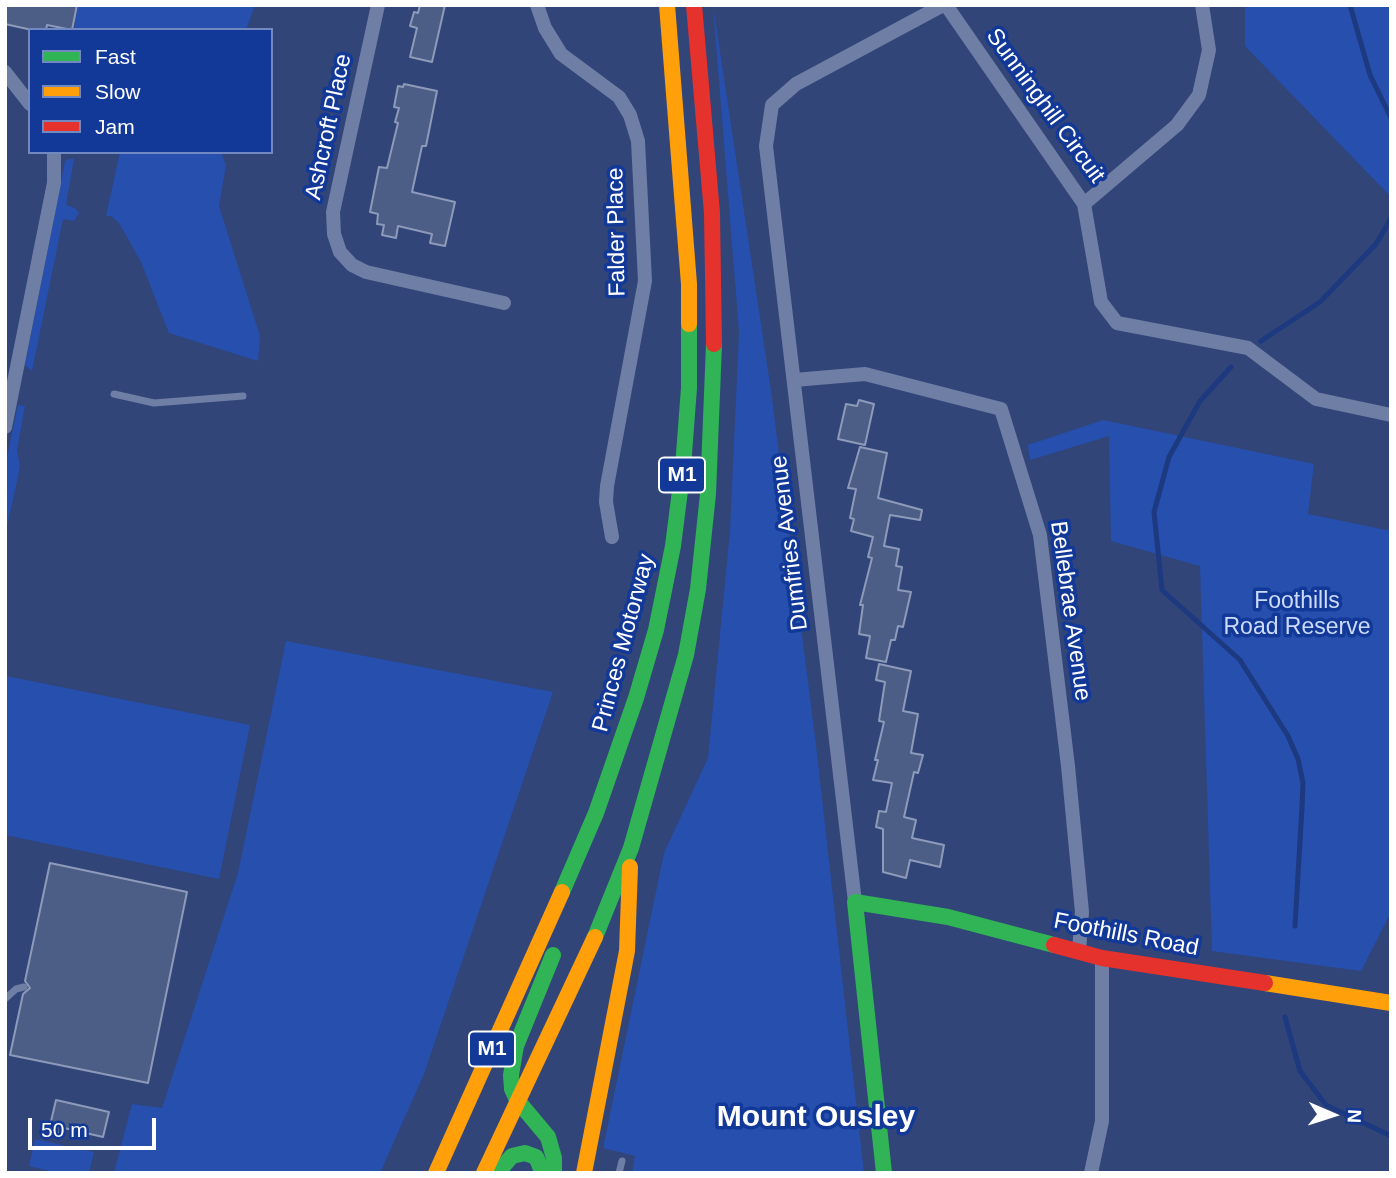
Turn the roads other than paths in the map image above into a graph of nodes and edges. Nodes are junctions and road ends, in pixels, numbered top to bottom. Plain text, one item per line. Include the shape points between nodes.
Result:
1 (378, 5) edge
2 (537, 5) edge
3 (667, 5) edge
4 (694, 5) edge
5 (944, 5) edge
6 (1202, 5) edge
7 (5, 72) edge
8 (28, 101) edge
9 (54, 154) edge
10 (1084, 204) junction
11 (504, 303) dead end
12 (794, 380) junction
13 (114, 394) dead end
14 (243, 396) dead end
15 (1391, 415) edge
16 (5, 427) edge
17 (612, 537) dead end
18 (673, 546) junction
19 (631, 848) junction
20 (855, 902) junction
21 (569, 916) dead end
22 (558, 941) dead end
23 (1079, 951) junction
24 (1102, 958) junction
25 (24, 987) dead end
26 (5, 999) edge
27 (1391, 1003) edge
28 (517, 1100) junction
29 (622, 1161) dead end
30 (436, 1173) edge
31 (484, 1173) edge
32 (497, 1173) edge
33 (543, 1173) edge
34 (554, 1173) edge
35 (584, 1173) edge
36 (620, 1173) edge
37 (884, 1173) edge
38 (1091, 1173) edge

1 - 11 street, Ashcroft Place via 333,212 340,252 366,272
2 - 17 street, Falder Place via 561,54 619,97 638,141 645,281 607,485
3 - 18 main road, Princes Motorway / M1 via 689,284 689,388
4 - 19 main road, M1 via 712,213 708,494 686,655
5 - 10 street, Sunninghill Circuit
5 - 12 street, Dumfries Avenue via 796,84 772,105 766,146
6 - 10 street, Sunninghill Circuit via 1209,50 1199,95 1177,125
7 - 8 street
9 - 16 street via 54,184
10 - 15 street via 1101,302 1117,323 1248,348 1316,399
12 - 20 street, Dumfries Avenue
12 - 23 street, Bellebrae Avenue via 865,374 1001,409 1040,535 1082,912
13 - 14 lane via 154,403
18 - 21 main road via 652,681 618,792
18 - 30 main road, Princes Motorway / M1 via 640,686 596,813
19 - 28 main road, M1 via 590,948
19 - 35 main road via 627,950
20 - 23 main road, Foothills Road via 948,917
20 - 37 main road, Dumfries Avenue
22 - 28 main road via 512,1060 512,1089
23 - 24 main road, Foothills Road
24 - 27 main road, Foothills Road
24 - 38 street via 1102,1121
25 - 26 lane
28 - 31 main road, M1
28 - 34 main road via 548,1137
29 - 36 lane
32 - 33 main road via 512,1156 524,1153 536,1157

